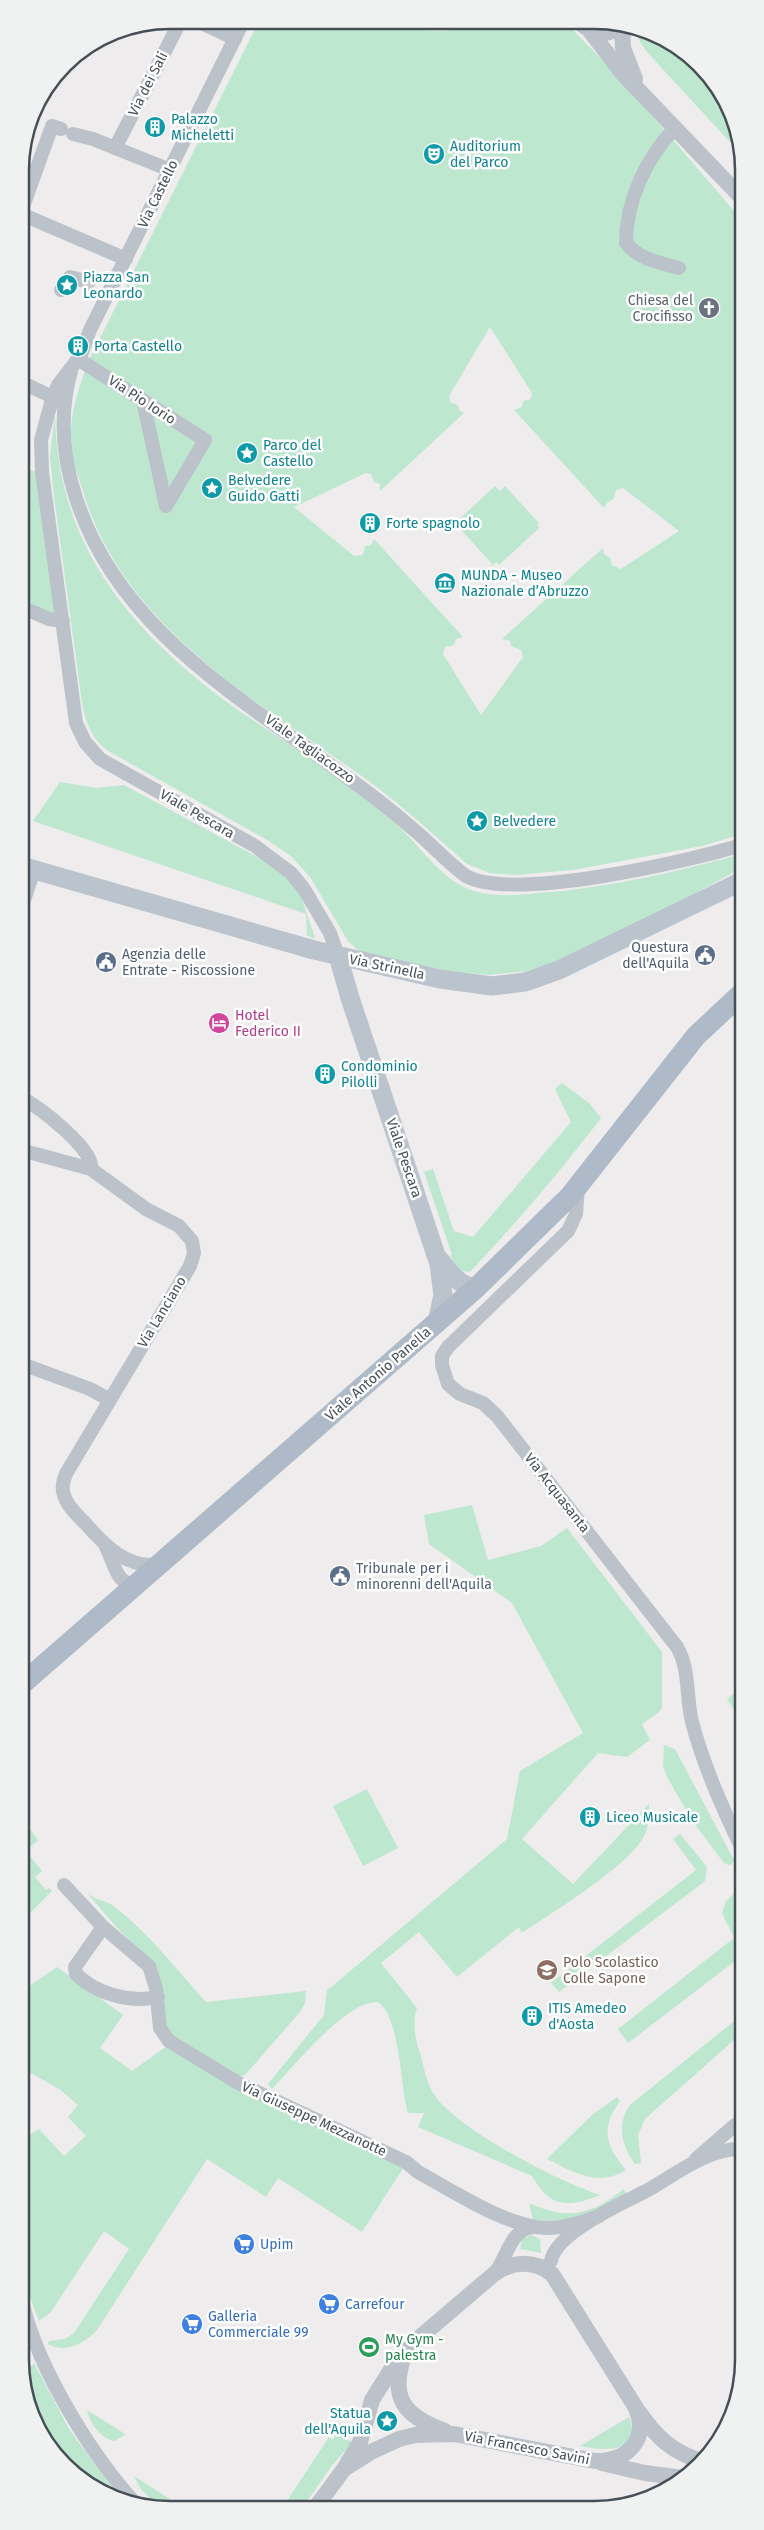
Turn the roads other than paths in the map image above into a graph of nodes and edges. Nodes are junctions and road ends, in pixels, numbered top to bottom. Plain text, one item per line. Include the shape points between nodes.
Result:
1 (176, 29) edge
2 (214, 29) edge
3 (240, 29) edge
4 (587, 29) edge
5 (591, 29) edge
6 (613, 30) edge
7 (622, 31) edge
8 (235, 39) junction
9 (645, 96) junction
10 (675, 128) junction
11 (115, 148) junction
12 (170, 170) junction
13 (29, 190) edge
14 (735, 191) edge
15 (29, 217) edge
16 (126, 259) junction
17 (679, 268) dead end
18 (82, 280) dead end
19 (61, 290) dead end
20 (75, 363) junction
21 (29, 386) edge
22 (59, 400) junction
23 (143, 401) junction
24 (29, 611) edge
25 (63, 622) junction
26 (735, 848) edge
27 (29, 869) edge
28 (735, 884) edge
29 (338, 956) junction
30 (735, 999) edge
31 (735, 1014) edge
32 (701, 1031) junction
33 (29, 1102) edge
34 (29, 1152) edge
35 (91, 1169) junction
36 (578, 1187) junction
37 (436, 1252) junction
38 (476, 1288) junction
39 (438, 1322) junction
40 (29, 1367) edge
41 (110, 1400) junction
42 (106, 1547) junction
43 (127, 1559) junction
44 (163, 1563) junction
45 (115, 1568) junction
46 (139, 1585) junction
47 (107, 1612) junction
48 (29, 1678) edge
49 (735, 1834) edge
50 (64, 1885) dead end
51 (103, 1926) junction
52 (158, 1997) junction
53 (735, 2124) edge
54 (735, 2150) edge
55 (686, 2167) junction
56 (599, 2216) junction
57 (502, 2217) junction
58 (536, 2227) junction
59 (508, 2250) junction
60 (551, 2261) junction
61 (494, 2274) junction
62 (559, 2282) junction
63 (29, 2333) edge
64 (409, 2348) junction
65 (636, 2408) junction
66 (454, 2434) junction
67 (694, 2459) edge
68 (595, 2461) junction
69 (344, 2470) junction
70 (673, 2477) edge
71 (129, 2495) edge
72 (321, 2501) edge

1 - 11 street, Via dei Sali
2 - 8 street
3 - 8 street, Via Castello
4 - 9 street
5 - 6 street via 605,34
7 - 9 street via 625,57
8 - 12 street, Via Castello
9 - 10 street
10 - 14 street
10 - 17 street via 655,155 634,195 627,216 626,243 645,257
11 - 12 street
11 - 13 street via 62,130 39,161
12 - 16 street, Via Castello
15 - 16 street
16 - 20 street, Via Castello via 105,291
18 - 19 street via 70,278
20 - 22 street, Viale Tagliacozzo
20 - 23 street, Via Pio Iorio
21 - 22 street
22 - 25 street, Viale Pescara via 44,423 41,454
22 - 26 street, Viale Tagliacozzo via 69,476 80,511 101,557 133,603 163,634 218,681 371,795 466,876 496,884 556,882 677,862
23 - 23 street, Via Pio Iorio via 166,506 204,440
24 - 25 street via 49,620
25 - 29 street, Viale Pescara via 76,723 92,751 255,846 291,873 330,933
27 - 29 main road, Via Strinella
28 - 29 main road, Via Strinella via 560,970 514,984 462,983
29 - 37 main road, Viale Pescara
30 - 32 main road, Viale Antonio Panella
31 - 32 main road, Viale Antonio Panella via 723,1017
32 - 36 main road, Viale Antonio Panella
33 - 35 street via 40,1108 90,1158
34 - 35 street, Via Lanciano
35 - 41 street, Via Lanciano via 146,1209 179,1226 190,1236 194,1247 190,1266
36 - 38 main road, Viale Antonio Panella via 537,1232
36 - 49 street, Via Acquasanta via 576,1214 568,1231 448,1347 442,1356 442,1370 451,1387 480,1401 494,1413 677,1647 685,1666 688,1702 699,1748
37 - 38 main road, Viale Pescara via 456,1279
37 - 39 main road, Viale Pescara via 443,1289
38 - 39 main road, Viale Antonio Panella
39 - 44 main road, Viale Antonio Panella
40 - 41 street via 90,1389
41 - 42 street, Via Lanciano via 66,1472 63,1484 67,1503
42 - 43 street, Via Lanciano
42 - 45 street, Via Lanciano
43 - 44 street, Via Lanciano via 148,1565
43 - 46 street, Via Lanciano via 139,1572
44 - 46 main road, Viale Antonio Panella
45 - 46 street, Via Lanciano via 124,1582
45 - 47 street, Via Lanciano via 115,1590
46 - 47 main road, Viale Antonio Panella
47 - 48 main road, Viale Antonio Panella
50 - 51 street, Via Giuseppe Mezzanotte
51 - 52 street, Via Giuseppe Mezzanotte via 146,1963
51 - 52 street via 75,1967 76,1974 105,1993 140,1999
52 - 57 street, Via Giuseppe Mezzanotte via 160,2028 173,2044 240,2084 406,2162 418,2172
53 - 55 street, Via Giuseppe Mezzanotte
54 - 55 street, Via Giuseppe Mezzanotte
55 - 56 street, Via Giuseppe Mezzanotte
56 - 58 street, Via Giuseppe Mezzanotte via 567,2226
56 - 60 street, Via Giuseppe Mezzanotte via 559,2245
57 - 58 street, Via Giuseppe Mezzanotte
57 - 59 street via 509,2231
58 - 59 street via 521,2230
58 - 60 street, Via Francesco Savini via 549,2237
59 - 61 street
60 - 62 street, Via Francesco Savini
61 - 62 street via 506,2266 528,2264 546,2270
61 - 64 street
62 - 65 street, Via Francesco Savini
63 - 71 street via 81,2427
64 - 66 street via 399,2378 403,2403 416,2419
64 - 69 street via 374,2396 360,2442
65 - 67 street via 661,2441
65 - 68 street, Via Francesco Savini via 640,2426 632,2447 616,2459
66 - 68 street, Via Francesco Savini
66 - 69 street, Via Francesco Savini via 399,2439
68 - 70 street
69 - 72 street, Via Francesco Savini

